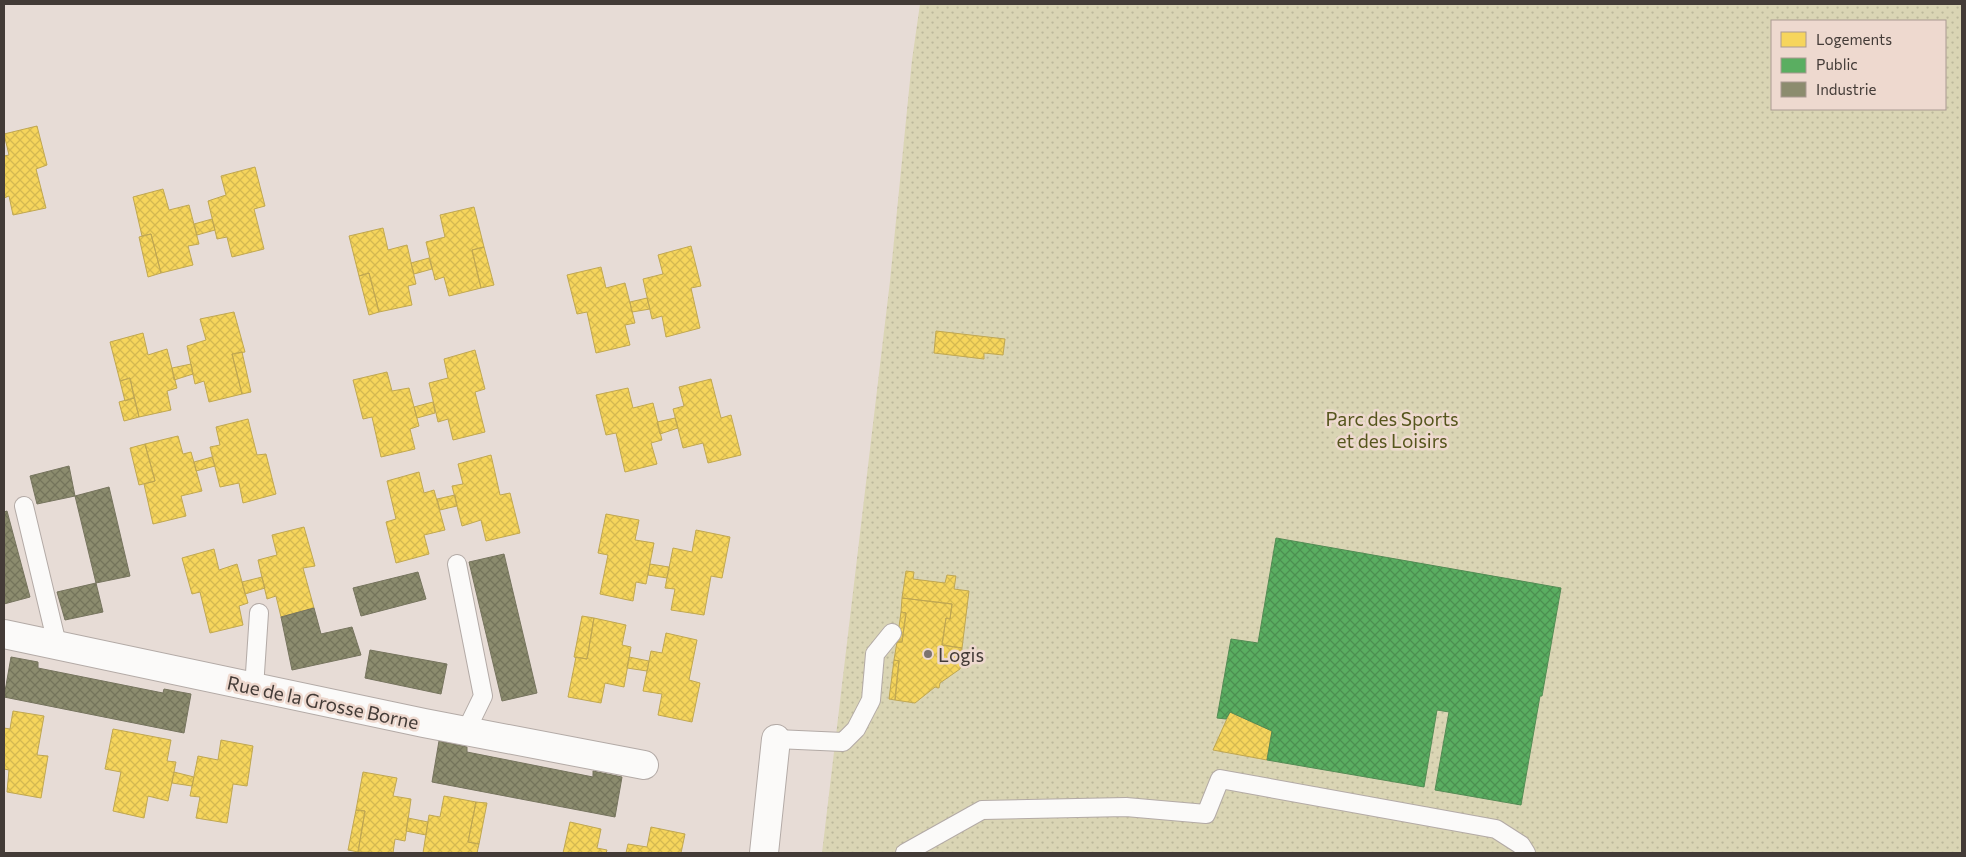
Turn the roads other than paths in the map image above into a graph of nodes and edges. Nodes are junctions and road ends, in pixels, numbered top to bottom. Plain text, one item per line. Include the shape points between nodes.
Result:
1 (24, 506) dead end
2 (457, 564) dead end
3 (260, 613) dead end
4 (892, 633) dead end
5 (4, 634) edge
6 (57, 644) junction
7 (254, 688) junction
8 (466, 731) junction
9 (776, 739) joint
10 (644, 765) dead end
11 (764, 853) edge
12 (905, 853) edge
13 (1526, 853) edge

1 - 6 lane
2 - 8 lane via 483,696
3 - 7 lane
4 - 9 lane via 875,654 871,700 856,728 843,742
5 - 6 street, Rue de la Grosse Borne
6 - 7 street, Rue de la Grosse Borne
7 - 8 street, Rue de la Grosse Borne
8 - 10 street, Rue de la Grosse Borne
9 - 11 street
12 - 13 lane via 982,810 1126,807 1206,814 1220,779 1496,829 1521,845

